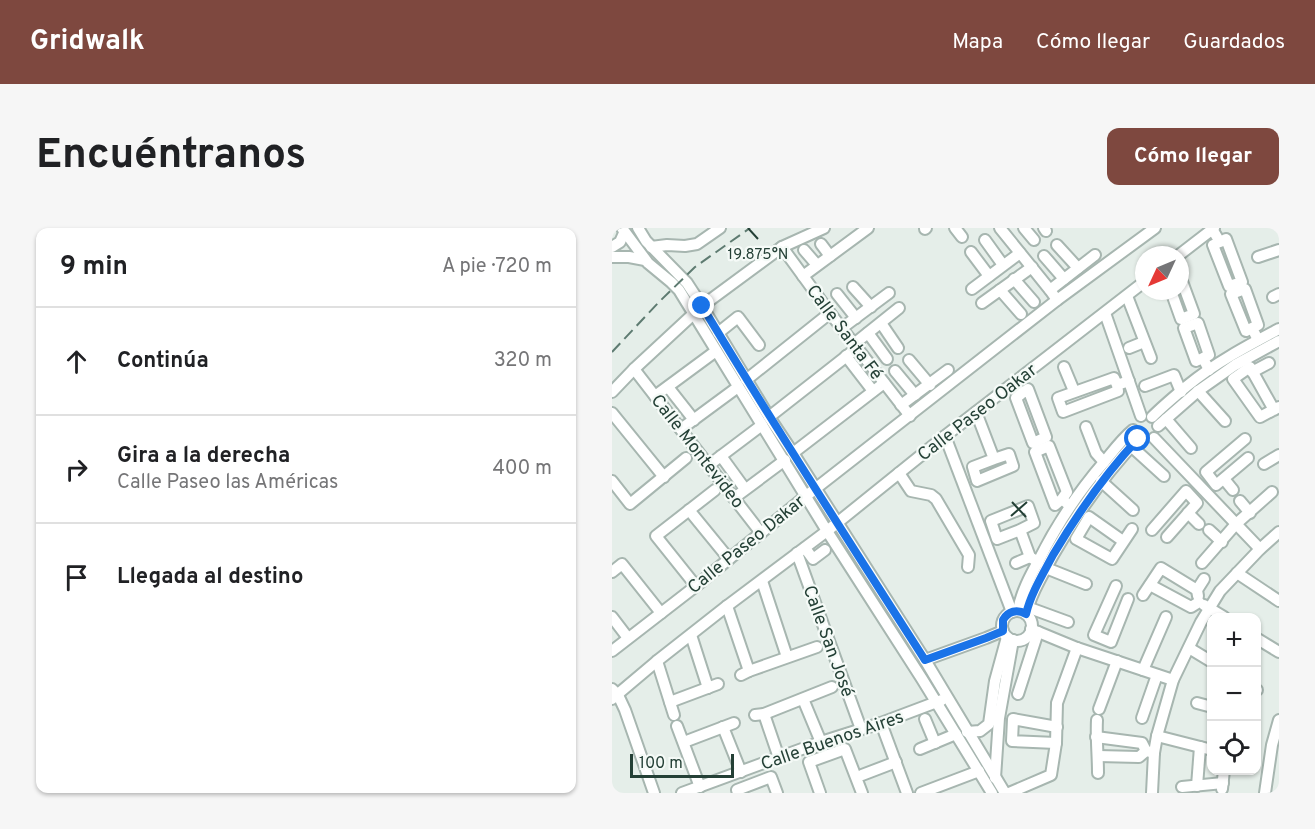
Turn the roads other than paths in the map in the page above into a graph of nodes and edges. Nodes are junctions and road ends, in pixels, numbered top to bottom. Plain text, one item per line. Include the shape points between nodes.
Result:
1 (638, 228) edge
2 (720, 228) edge
3 (824, 228) edge
4 (868, 228) edge
5 (1024, 228) edge
6 (1153, 228) edge
7 (1213, 229) edge
8 (623, 230) edge
9 (1005, 230) edge
10 (985, 240) dead end
11 (1034, 240) dead end
12 (1220, 242) dead end
13 (821, 244) dead end
14 (1057, 245) dead end
15 (612, 247) edge
16 (651, 247) junction
17 (782, 247) junction
18 (1189, 247) edge
19 (804, 250) dead end
20 (1279, 250) edge
21 (971, 252) dead end
22 (1020, 253) junction
23 (1095, 255) dead end
24 (830, 256) junction
25 (1044, 256) dead end
26 (612, 257) edge
27 (1258, 258) dead end
28 (645, 260) junction
29 (817, 265) junction
30 (1004, 265) junction
31 (1032, 267) junction
32 (1078, 268) junction
33 (803, 276) junction
34 (989, 276) junction
35 (675, 278) junction
36 (1014, 279) junction
37 (1065, 279) junction
38 (852, 287) dead end
39 (972, 289) dead end
40 (1135, 289) edge
41 (1000, 290) junction
42 (1050, 290) junction
43 (889, 293) dead end
44 (837, 294) dead end
45 (1122, 299) junction
46 (1057, 300) junction
47 (1174, 300) edge
48 (1189, 300) edge
49 (1034, 302) dead end
50 (982, 303) dead end
51 (871, 307) junction
52 (899, 308) dead end
53 (698, 310) junction
54 (830, 313) junction
55 (1104, 313) junction
56 (1021, 314) dead end
57 (856, 318) junction
58 (881, 323) junction
59 (842, 328) junction
60 (1252, 328) dead end
61 (1279, 329) edge
62 (718, 333) junction
63 (868, 333) junction
64 (1258, 340) junction
65 (1144, 342) junction
66 (1279, 342) edge
67 (759, 345) dead end
68 (855, 346) junction
69 (898, 348) dead end
70 (1129, 348) dead end
71 (716, 351) junction
72 (846, 356) junction
73 (1151, 358) dead end
74 (1203, 358) dead end
75 (887, 359) dead end
76 (909, 360) dead end
77 (1269, 363) dead end
78 (1064, 367) dead end
79 (634, 369) junction
80 (1243, 369) junction
81 (948, 370) dead end
82 (1209, 370) junction
83 (896, 371) dead end
84 (1129, 381) junction
85 (884, 383) junction
86 (1014, 383) junction
87 (742, 384) junction
88 (930, 385) junction
89 (1117, 386) junction
90 (1145, 386) dead end
91 (668, 387) junction
92 (873, 391) junction
93 (1198, 391) junction
94 (612, 392) edge
95 (1074, 392) junction
96 (1181, 392) junction
97 (1021, 394) dead end
98 (915, 395) junction
99 (655, 396) junction
100 (901, 405) junction
101 (1276, 408) edge
102 (612, 412) edge
103 (976, 412) junction
104 (910, 416) junction
105 (1154, 419) junction
106 (694, 420) junction
107 (765, 421) junction
108 (1225, 421) dead end
109 (1086, 427) dead end
110 (681, 429) junction
111 (945, 436) junction
112 (1134, 438) junction
113 (1154, 438) junction
114 (1245, 439) dead end
115 (1191, 448) dead end
116 (1279, 455) edge
117 (720, 456) junction
118 (789, 457) junction
119 (686, 458) dead end
120 (1248, 458) dead end
121 (994, 459) dead end
122 (1104, 462) junction
123 (1264, 464) dead end
124 (709, 465) junction
125 (899, 473) junction
126 (1164, 476) dead end
127 (664, 477) junction
128 (1210, 479) junction
129 (1224, 479) junction
130 (1101, 481) junction
131 (612, 482) edge
132 (1201, 487) junction
133 (745, 489) junction
134 (816, 489) junction
135 (715, 490) dead end
136 (1233, 490) dead end
137 (1272, 492) dead end
138 (806, 496) junction
139 (1191, 496) junction
140 (734, 498) junction
141 (1240, 501) dead end
142 (1066, 502) junction
143 (689, 510) junction
144 (1132, 510) dead end
145 (1188, 513) junction
146 (1250, 513) junction
147 (837, 522) junction
148 (1236, 524) junction
149 (1077, 526) junction
150 (1132, 529) dead end
151 (1020, 530) dead end
152 (1152, 530) dead end
153 (827, 531) junction
154 (1279, 532) edge
155 (761, 533) junction
156 (1167, 537) dead end
157 (1123, 541) junction
158 (1222, 542) junction
159 (1260, 549) junction
160 (801, 550) junction
161 (825, 550) dead end
162 (729, 559) junction
163 (1038, 562) junction
164 (1016, 563) dead end
165 (1202, 564) dead end
166 (968, 567) dead end
167 (612, 572) edge
168 (1237, 573) junction
169 (1204, 579) dead end
170 (762, 580) junction
171 (1086, 584) dead end
172 (1150, 585) junction
173 (696, 586) junction
174 (1116, 586) dead end
175 (1197, 590) junction
176 (1143, 595) dead end
177 (1277, 596) edge
178 (1128, 599) dead end
179 (1199, 602) junction
180 (727, 606) junction
181 (1210, 608) junction
182 (1021, 611) junction
183 (661, 613) junction
184 (1217, 613) edge
185 (612, 617) edge
186 (1166, 617) dead end
187 (1068, 622) dead end
188 (1116, 629) junction
189 (1035, 630) junction
190 (1127, 634) dead end
191 (691, 635) junction
192 (1007, 636) junction
193 (628, 638) junction
194 (1102, 639) junction
195 (1261, 641) edge
196 (817, 647) dead end
197 (1077, 648) junction
198 (1189, 648) junction
199 (612, 651) edge
200 (1279, 652) edge
201 (1095, 654) junction
202 (787, 657) junction
203 (1207, 659) edge
204 (925, 660) junction
205 (657, 661) junction
206 (1117, 661) junction
207 (1143, 670) junction
208 (1157, 675) junction
209 (1173, 680) junction
210 (832, 687) dead end
211 (614, 694) edge
212 (1018, 694) dead end
213 (803, 699) junction
214 (941, 700) junction
215 (670, 702) junction
216 (1197, 703) dead end
217 (1207, 706) edge
218 (1142, 718) dead end
219 (925, 719) dead end
220 (1279, 720) edge
221 (881, 723) junction
222 (1056, 727) junction
223 (861, 729) junction
224 (962, 733) junction
225 (1158, 736) junction
226 (1096, 737) junction
227 (684, 742) junction
228 (821, 742) junction
229 (935, 743) junction
230 (1056, 743) junction
231 (1206, 748) edge
232 (920, 749) dead end
233 (1150, 752) junction
234 (826, 756) junction
235 (1098, 756) junction
236 (779, 758) junction
237 (896, 762) junction
238 (745, 771) junction
239 (979, 771) junction
240 (1098, 773) dead end
241 (862, 775) dead end
242 (1223, 775) edge
243 (995, 778) junction
244 (752, 784) junction
245 (1197, 786) junction
246 (1182, 787) dead end
247 (690, 791) edge
248 (1266, 792) edge
249 (654, 793) edge
250 (738, 793) edge
251 (777, 793) edge
252 (820, 793) edge
253 (862, 793) edge
254 (907, 793) edge
255 (921, 793) edge
256 (992, 793) edge
257 (1007, 793) edge
258 (1152, 793) edge

1 - 16 street
2 - 16 street via 697,244
3 - 17 street
4 - 24 street via 840,241
5 - 11 street
6 - 46 street
7 - 12 street
7 - 18 street
8 - 15 street via 620,242
8 - 28 street
9 - 22 street
10 - 30 street
13 - 24 street
14 - 32 street
16 - 35 street
17 - 33 street, Calle Santa Fé
17 - 53 street
19 - 29 street
20 - 27 street
21 - 34 street
22 - 30 street
22 - 31 street
23 - 32 street
24 - 29 street
25 - 37 street
26 - 28 street
28 - 35 street
29 - 33 street
30 - 34 street
31 - 36 street
31 - 42 street
32 - 37 street
33 - 54 street, Calle Santa Fé
34 - 39 street
35 - 53 street
36 - 41 street
36 - 49 street
37 - 42 street
38 - 51 street
40 - 45 street, Calle Paseo Oakar
41 - 50 street
41 - 56 street
42 - 46 street
43 - 51 street
44 - 57 street
45 - 55 street, Calle Paseo Oakar
45 - 65 street
46 - 104 street
47 - 48 street via 1181,320 1194,314
51 - 57 street
52 - 58 street
53 - 62 street
53 - 71 street
53 - 79 street
54 - 59 street, Calle Santa Fé
54 - 87 street
55 - 84 street
55 - 86 street, Calle Paseo Oakar
57 - 59 street
58 - 63 street
58 - 69 street
59 - 68 street, Calle Santa Fé
60 - 64 street
61 - 64 street
62 - 67 street via 738,317
62 - 87 street
63 - 68 street
63 - 75 street
64 - 82 street
65 - 70 street
65 - 73 street
66 - 80 street
68 - 72 street
68 - 85 street, Calle Santa Fé
71 - 87 street
71 - 91 street
72 - 92 street
72 - 107 street
74 - 82 street
76 - 88 street
77 - 80 street
78 - 95 street
79 - 94 street
79 - 99 street, Calle Montevideo
80 - 93 street
80 - 101 street
80 - 101 street via 1233,379 1260,417
81 - 88 street
82 - 96 street
83 - 98 street
84 - 89 street
84 - 105 street
85 - 92 street
85 - 100 street, Calle Santa Fé
86 - 97 street
86 - 103 street, Calle Paseo Oakar
87 - 106 street
87 - 107 street
88 - 98 street
89 - 95 street via 1114,378
89 - 95 street via 1118,391 1064,412 1058,398
90 - 96 street via 1174,375
91 - 99 street
91 - 106 street
92 - 118 street
93 - 105 street
93 - 108 street
96 - 105 street
98 - 100 street
99 - 110 street, Calle Montevideo
100 - 104 street, Calle Santa Fé
102 - 127 street
103 - 111 street, Calle Paseo Oakar
103 - 121 street
104 - 134 street, Calle Paseo Dakar
105 - 112 street via 1134,423
105 - 113 street via 1158,433
105 - 115 street
106 - 110 street
107 - 117 street
107 - 118 street
109 - 122 street
110 - 124 street, Calle Montevideo
111 - 125 street, Calle Paseo Oakar
111 - 182 street
112 - 113 street via 1144,442
112 - 122 street
112 - 126 street
112 - 130 street
113 - 132 street
114 - 128 street via 1206,472
116 - 123 street
117 - 124 street
117 - 133 street
118 - 133 street
118 - 134 street
118 - 138 street
119 - 127 street
120 - 129 street
122 - 142 street
124 - 140 street, Calle Montevideo
125 - 147 street, Calle Paseo Oakar
125 - 166 street via 911,490 936,499 969,555
127 - 131 street via 630,504
128 - 129 street via 1216,485
128 - 132 street
129 - 136 street
130 - 144 street
130 - 149 street
132 - 139 street
132 - 148 street
133 - 140 street
134 - 138 street, Calle Paseo Dakar
134 - 147 street
135 - 143 street
137 - 146 street
138 - 153 street
138 - 155 street, Calle Paseo Dakar
139 - 145 street via 1197,503
139 - 152 street via 1186,491
140 - 155 street, Calle Montevideo
141 - 146 street
142 - 142 street via 1067,492 1048,446 1035,452 1055,505
142 - 163 street
143 - 162 street
143 - 173 street via 656,536
145 - 156 street
145 - 158 street
146 - 148 street
147 - 153 street, Calle Paseo Dakar
147 - 204 street
148 - 158 street
148 - 159 street
149 - 157 street via 1089,517
149 - 157 street via 1076,539 1112,559
149 - 163 street
150 - 157 street
151 - 163 street
153 - 160 street, Calle Paseo Dakar
153 - 214 street
154 - 159 street
155 - 162 street, Calle Paseo Dakar
158 - 165 street
159 - 168 street
160 - 161 street via 813,559
160 - 170 street, Calle Paseo Dakar
160 - 223 street, Calle San José
162 - 173 street, Calle Paseo Dakar
163 - 164 street
163 - 171 street
163 - 182 street via 1020,602
167 - 183 street via 622,564
168 - 177 street
168 - 181 street
169 - 175 street
170 - 180 street, Calle Paseo Dakar
170 - 202 street
172 - 175 street via 1161,568
172 - 176 street
172 - 179 street via 1191,607
173 - 183 street, Calle Paseo Dakar
174 - 194 street via 1094,635
175 - 179 street
178 - 188 street
179 - 181 street
180 - 191 street, Calle Paseo Dakar
180 - 202 street via 745,673
181 - 184 street
181 - 198 street
182 - 187 street
182 - 189 street
182 - 192 street via 1007,614 1003,620
183 - 193 street, Calle Paseo Dakar
185 - 193 street
186 - 207 street
188 - 190 street
188 - 194 street via 1111,642
189 - 192 street via 1020,640
189 - 197 street
189 - 212 street
191 - 205 street, Calle Paseo Dakar
191 - 215 street via 713,686
192 - 204 street via 986,638
192 - 224 street via 989,723 980,731
192 - 243 street
193 - 199 street, Calle Paseo Dakar
194 - 201 street
195 - 200 street
196 - 202 street
197 - 201 street
197 - 222 street via 1057,704
198 - 203 street
198 - 209 street
201 - 206 street
204 - 214 street
205 - 211 street, Calle Paseo Dakar
205 - 215 street
206 - 207 street
206 - 226 street via 1098,714
207 - 208 street
208 - 209 street
208 - 218 street
209 - 225 street
210 - 213 street
211 - 249 street
213 - 228 street
213 - 236 street via 760,714
214 - 221 street, Calle Buenos Aires
214 - 224 street
215 - 227 street
216 - 217 street
219 - 229 street
220 - 248 street
221 - 223 street, Calle Buenos Aires
221 - 237 street
222 - 230 street
222 - 230 street via 1013,718 1012,741
223 - 228 street, Calle Buenos Aires
224 - 229 street
224 - 239 street
224 - 243 street
225 - 231 street
225 - 233 street
226 - 233 street via 1142,743
226 - 235 street
227 - 238 street via 728,725
227 - 247 street
228 - 234 street
228 - 236 street, Calle Buenos Aires
229 - 232 street
230 - 257 street via 1051,775
231 - 245 street
233 - 235 street via 1139,757
233 - 258 street
234 - 252 street via 809,762
234 - 253 street via 845,749
235 - 240 street
236 - 238 street, Calle Buenos Aires
237 - 241 street
237 - 254 street
238 - 244 street
238 - 247 street, Calle Buenos Aires
239 - 255 street
239 - 256 street
242 - 245 street via 1222,786
243 - 257 street
244 - 250 street via 737,790
244 - 251 street via 771,777
245 - 246 street

